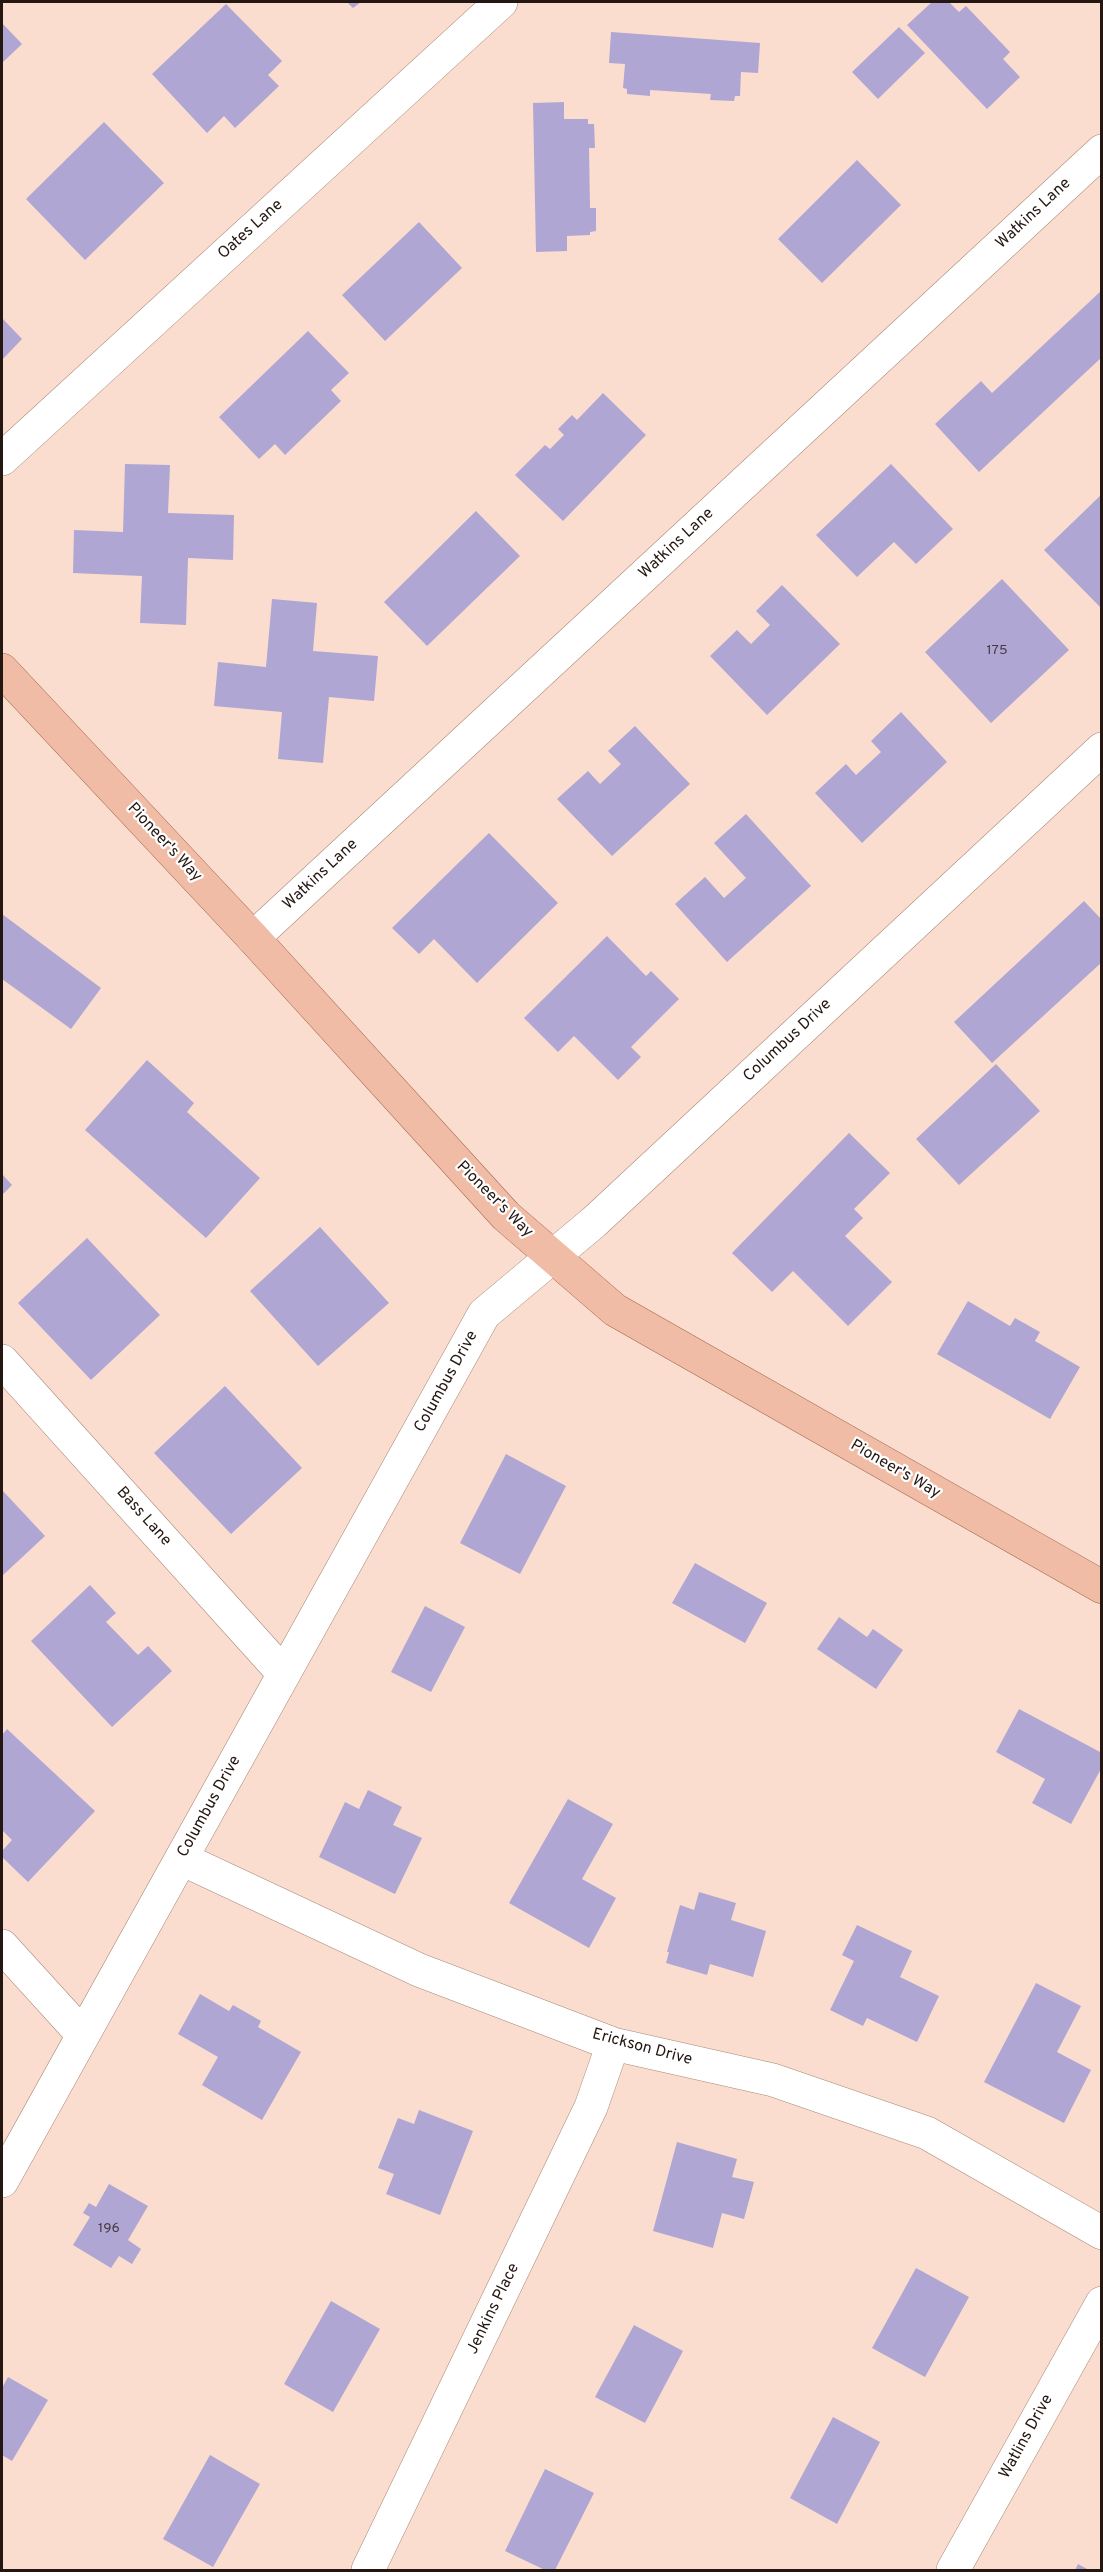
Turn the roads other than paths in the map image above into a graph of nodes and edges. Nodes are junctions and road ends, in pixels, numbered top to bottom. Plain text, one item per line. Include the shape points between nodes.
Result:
1 (501, 2) edge
2 (1101, 151) edge
3 (2, 459) edge
4 (2, 670) edge
5 (1101, 749) edge
6 (253, 938) junction
7 (552, 1257) junction
8 (2, 1361) edge
9 (1101, 1587) edge
10 (284, 1674) junction
11 (182, 1859) junction
12 (2, 1946) edge
13 (83, 2035) junction
14 (613, 2044) junction
15 (2, 2181) edge
16 (1101, 2233) edge
17 (1101, 2303) edge
18 (368, 2571) edge
19 (953, 2571) edge

1 - 3 street, Oates Lane
2 - 6 street, Watkins Lane
4 - 6 main road, Pioneer's Way
5 - 7 street, Columbus Drive
6 - 7 main road, Pioneer's Way via 476,1184
7 - 9 main road, Pioneer's Way via 615,1310
7 - 10 street, Columbus Drive via 484,1314
8 - 10 street, Bass Lane
10 - 11 street, Columbus Drive
11 - 13 street, Columbus Drive
11 - 14 street, Erickson Drive via 419,1970
12 - 13 street
13 - 15 street, Columbus Drive
14 - 16 street, Erickson Drive via 773,2079 927,2133
14 - 18 street, Jenkins Place via 591,2107
17 - 19 street, Watlins Drive

